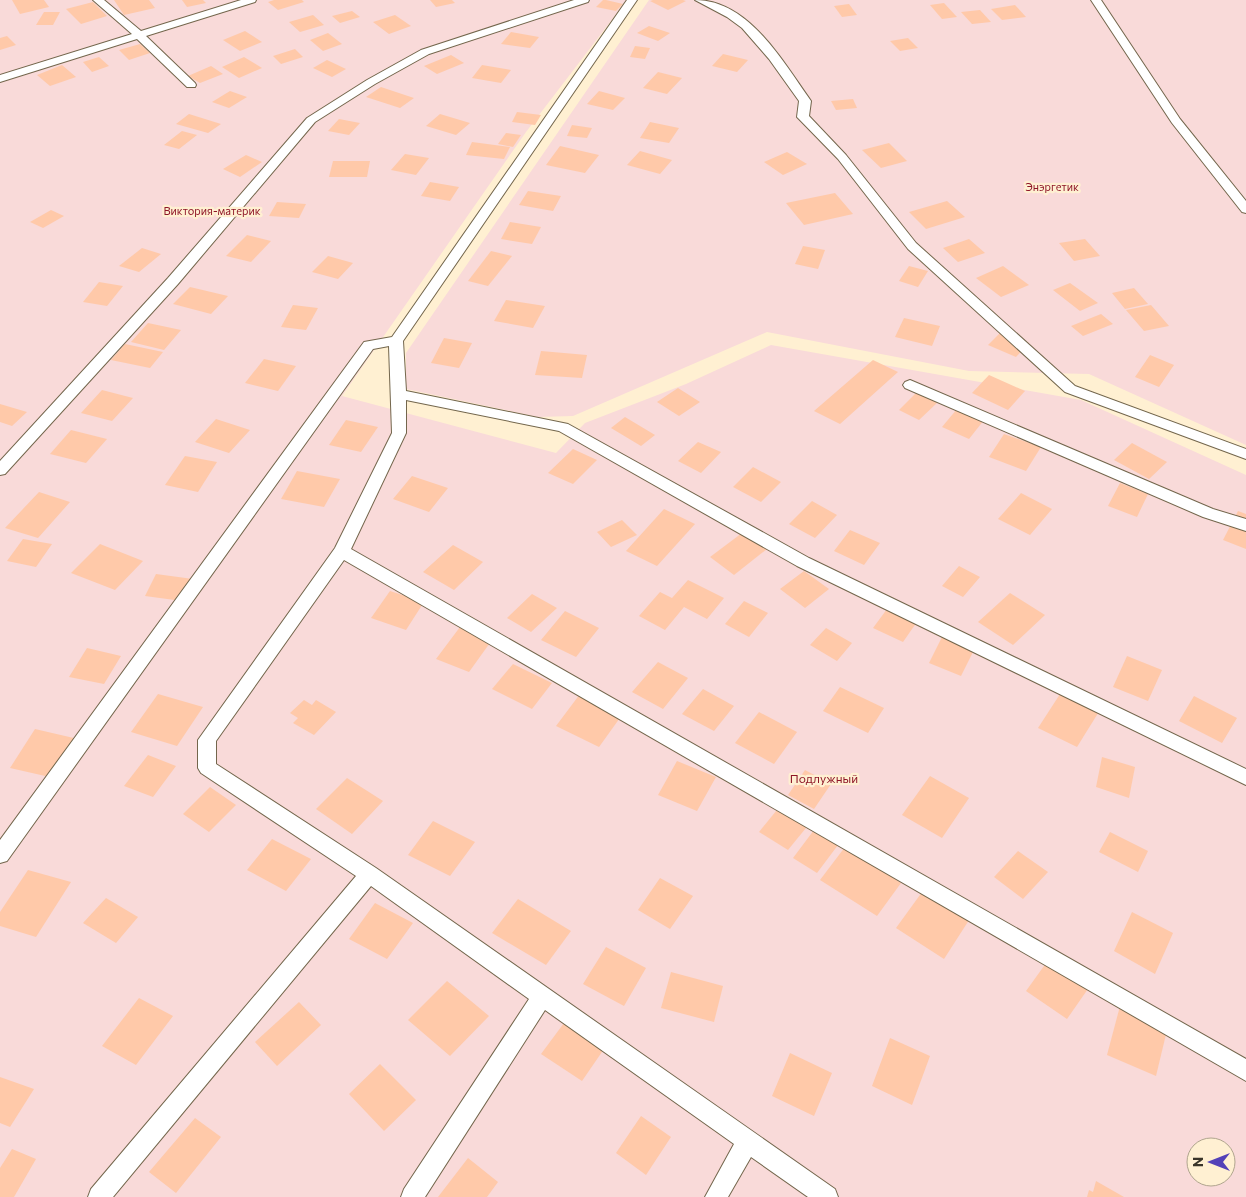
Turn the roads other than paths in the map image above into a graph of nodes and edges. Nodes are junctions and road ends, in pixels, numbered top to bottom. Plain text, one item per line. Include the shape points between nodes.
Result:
1 (98, 0) edge
2 (251, 0) edge
3 (584, 0) edge
4 (632, 0) edge
5 (700, 0) edge
6 (1096, 0) edge
7 (140, 35) junction
8 (0, 79) edge
9 (191, 85) dead end
10 (1246, 210) edge
11 (396, 341) junction
12 (910, 385) dead end
13 (399, 394) junction
14 (1246, 454) edge
15 (0, 470) edge
16 (1246, 525) edge
17 (342, 551) junction
18 (1246, 777) edge
19 (0, 855) edge
20 (368, 874) junction
21 (542, 997) junction
22 (1246, 1071) edge
23 (748, 1141) junction
24 (99, 1197) edge
25 (412, 1197) edge
26 (716, 1197) edge
27 (827, 1197) edge

1 - 7 lane
2 - 7 lane
3 - 15 lane via 426,52 311,120 173,281
4 - 11 lane
5 - 14 lane via 734,16 754,34 805,101 803,117 842,156 912,246 1070,388
6 - 10 lane via 1176,121
7 - 8 lane
7 - 9 lane
11 - 13 lane
11 - 19 lane via 369,345
12 - 16 lane via 1208,513
13 - 17 lane via 399,433
13 - 18 lane via 563,427 803,562
17 - 20 lane via 207,740 207,768
17 - 22 lane
20 - 21 lane
20 - 24 lane
21 - 23 lane
21 - 25 lane
23 - 26 lane
23 - 27 lane

